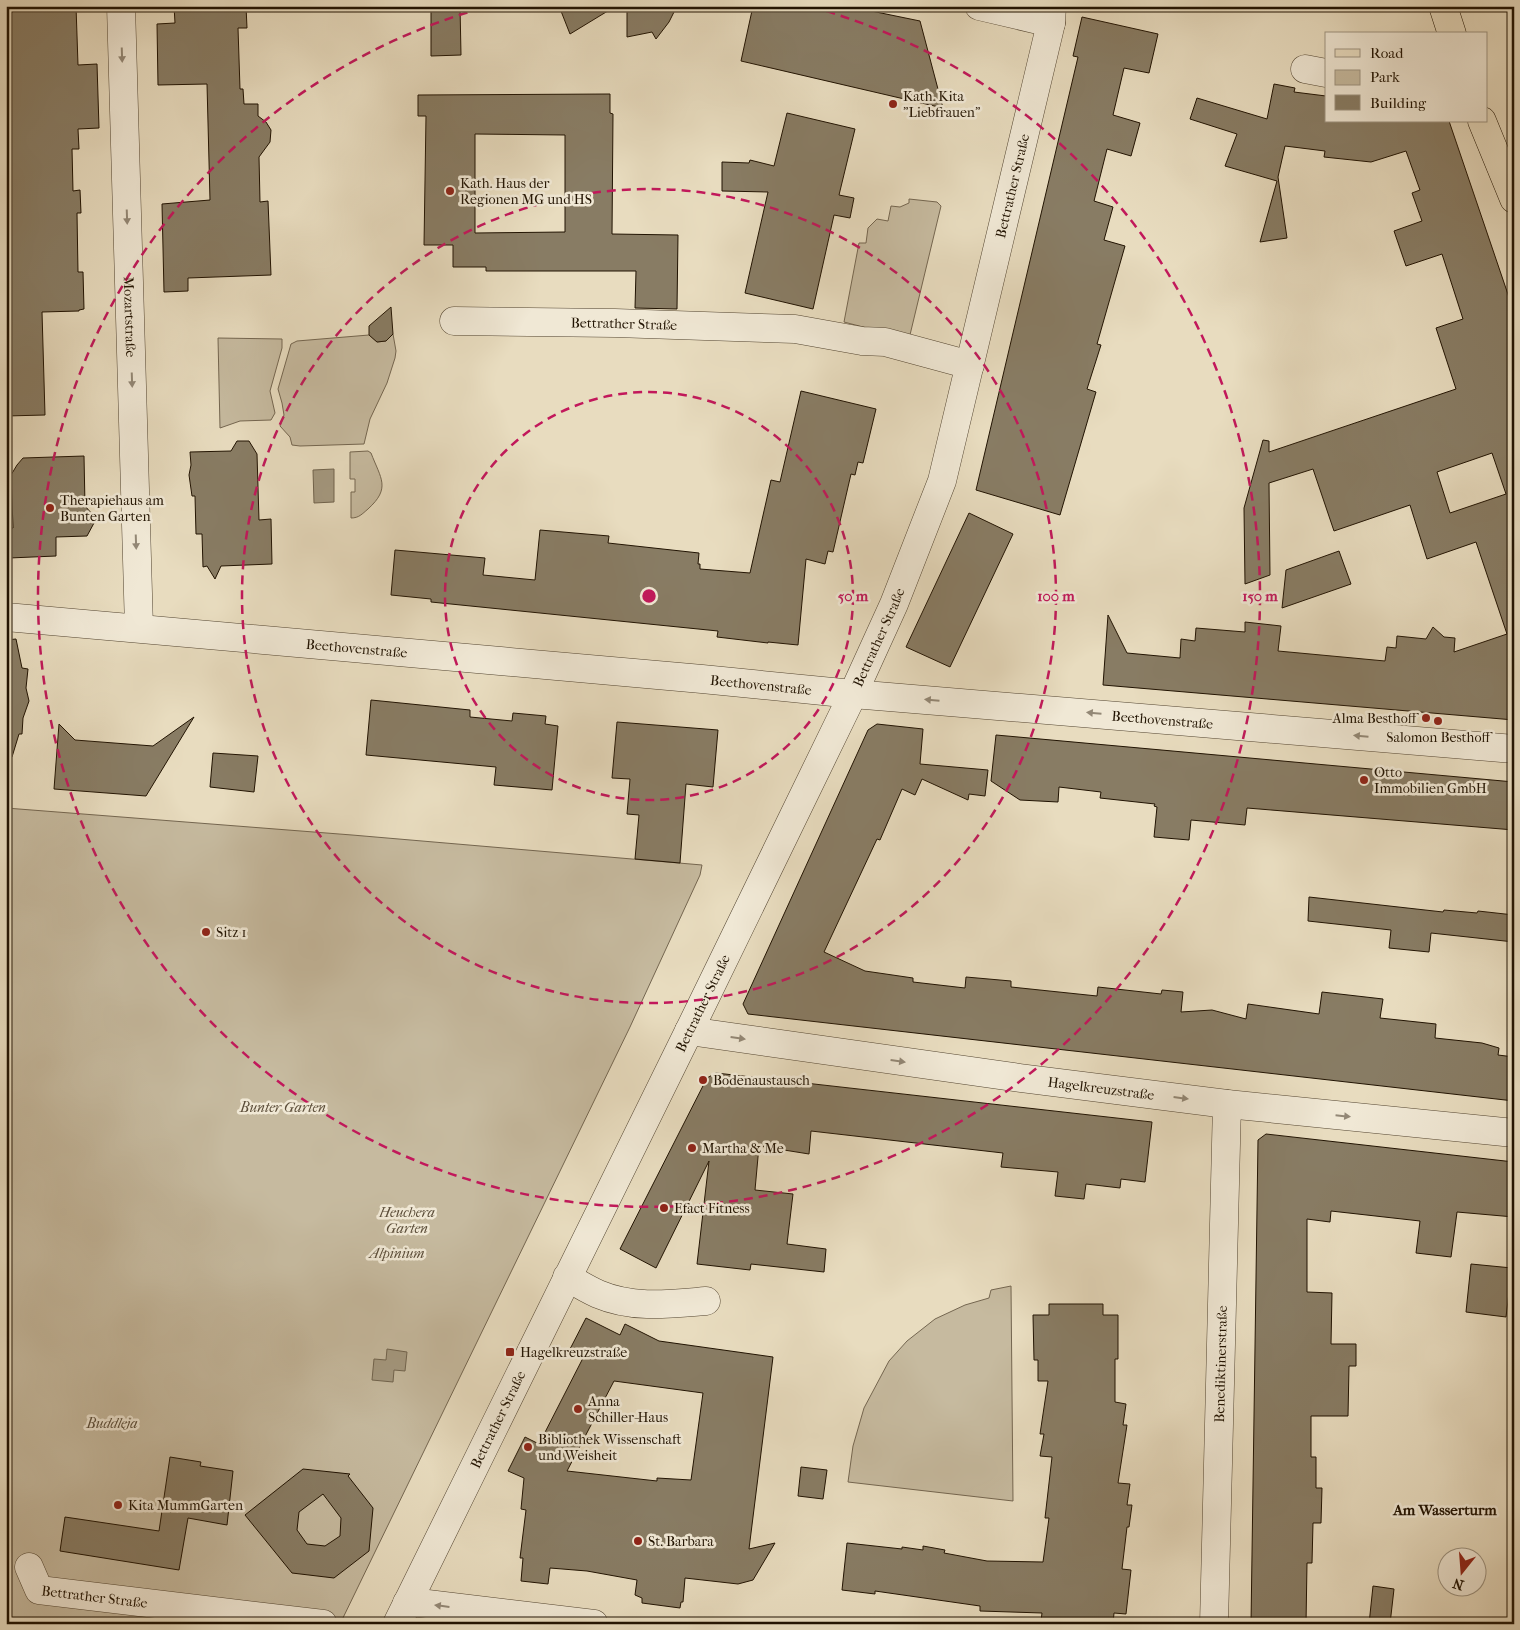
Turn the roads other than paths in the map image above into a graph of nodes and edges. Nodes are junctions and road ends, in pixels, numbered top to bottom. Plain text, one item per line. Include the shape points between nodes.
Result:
1 (121, 6) edge
2 (979, 6) edge
3 (1443, 6) edge
4 (1051, 14) edge
5 (1451, 32) edge
6 (1484, 126) edge
7 (1514, 144) edge
8 (1514, 199) edge
9 (454, 320) dead end
10 (970, 365) junction
11 (6, 616) edge
12 (139, 628) junction
13 (853, 694) junction
14 (1514, 749) edge
15 (689, 1031) junction
16 (1227, 1104) junction
17 (1514, 1133) edge
18 (567, 1277) junction
19 (706, 1301) dead end
20 (29, 1567) dead end
21 (402, 1614) edge
22 (323, 1624) edge
23 (594, 1624) edge
24 (1214, 1624) edge

1 -> 12 street, Mozartstraße
2 - 4 street
3 - 5 main road
4 - 10 street, Bettrather Straße
6 - 7 main road
6 - 8 main road
9 - 10 street, Bettrather Straße via 795,329 884,342
10 - 13 street, Bettrather Straße via 942,481 894,604
11 - 12 street, Beethovenstraße
12 - 13 street, Beethovenstraße
14 -> 13 street, Beethovenstraße
13 - 15 street, Bettrather Straße
15 -> 16 street, Hagelkreuzstraße
15 - 18 street, Bettrather Straße
16 -> 17 street, Hagelkreuzstraße
16 - 24 street, Benediktinerstraße
18 - 19 street via 620,1301 652,1305
18 - 21 street, Bettrather Straße
20 - 22 street, Bettrather Straße via 40,1590
23 -> 21 street via 419,1603

